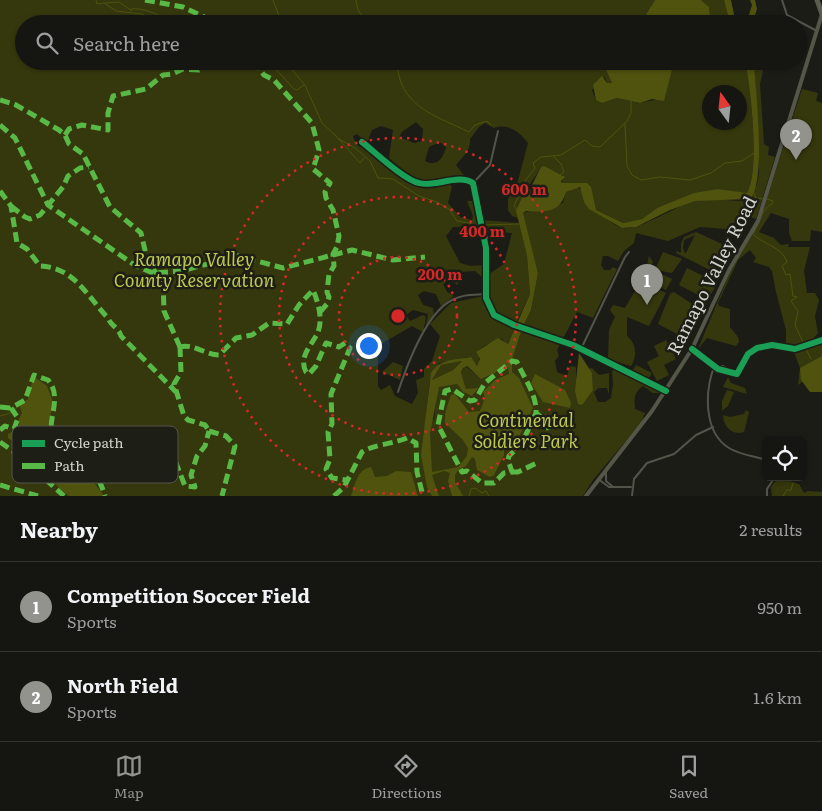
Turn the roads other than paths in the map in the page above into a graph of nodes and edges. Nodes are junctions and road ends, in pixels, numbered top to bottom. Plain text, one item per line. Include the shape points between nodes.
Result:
1 (782, 0) edge
2 (817, 0) edge
3 (821, 12) edge
4 (788, 15) edge
5 (807, 26) edge
6 (817, 31) junction
7 (807, 63) edge
8 (805, 70) edge
9 (498, 131) dead end
10 (362, 142) dead end
11 (473, 183) junction
12 (629, 252) dead end
13 (486, 294) junction
14 (822, 340) edge
15 (581, 349) junction
16 (692, 350) junction
17 (714, 366) junction
18 (666, 391) junction
19 (398, 392) dead end
20 (712, 427) junction
21 (762, 459) edge
22 (606, 469) junction
23 (598, 479) junction
24 (773, 481) edge
25 (615, 487) junction
26 (632, 487) junction
27 (586, 496) edge
28 (632, 496) edge
29 (767, 496) edge

1 - 4 street
2 - 3 highway
3 - 6 main road, Ramapo Valley Road
5 - 6 street
6 - 7 main road, Ramapo Valley Road
8 - 16 main road, Ramapo Valley Road via 759,218 729,270
9 - 11 street via 490,165
10 - 11 street via 415,182 430,184 467,180
11 - 13 street via 487,256
12 - 15 street
13 - 15 street via 494,315
13 - 19 street via 460,297 439,309 406,368
14 - 17 street via 795,349 772,345 757,348 745,359 740,373
15 - 18 street
16 - 17 street
16 - 18 main road, Ramapo Valley Road
17 - 20 street via 708,395
18 - 22 main road, Ramapo Valley Road
20 - 21 street via 728,448
20 - 26 street via 696,435 677,452 651,460 642,467
22 - 23 main road, Ramapo Valley Road
22 - 25 street via 608,485
23 - 25 street via 607,486
23 - 27 main road, Ramapo Valley Road
24 - 29 street
25 - 26 street
26 - 28 street

